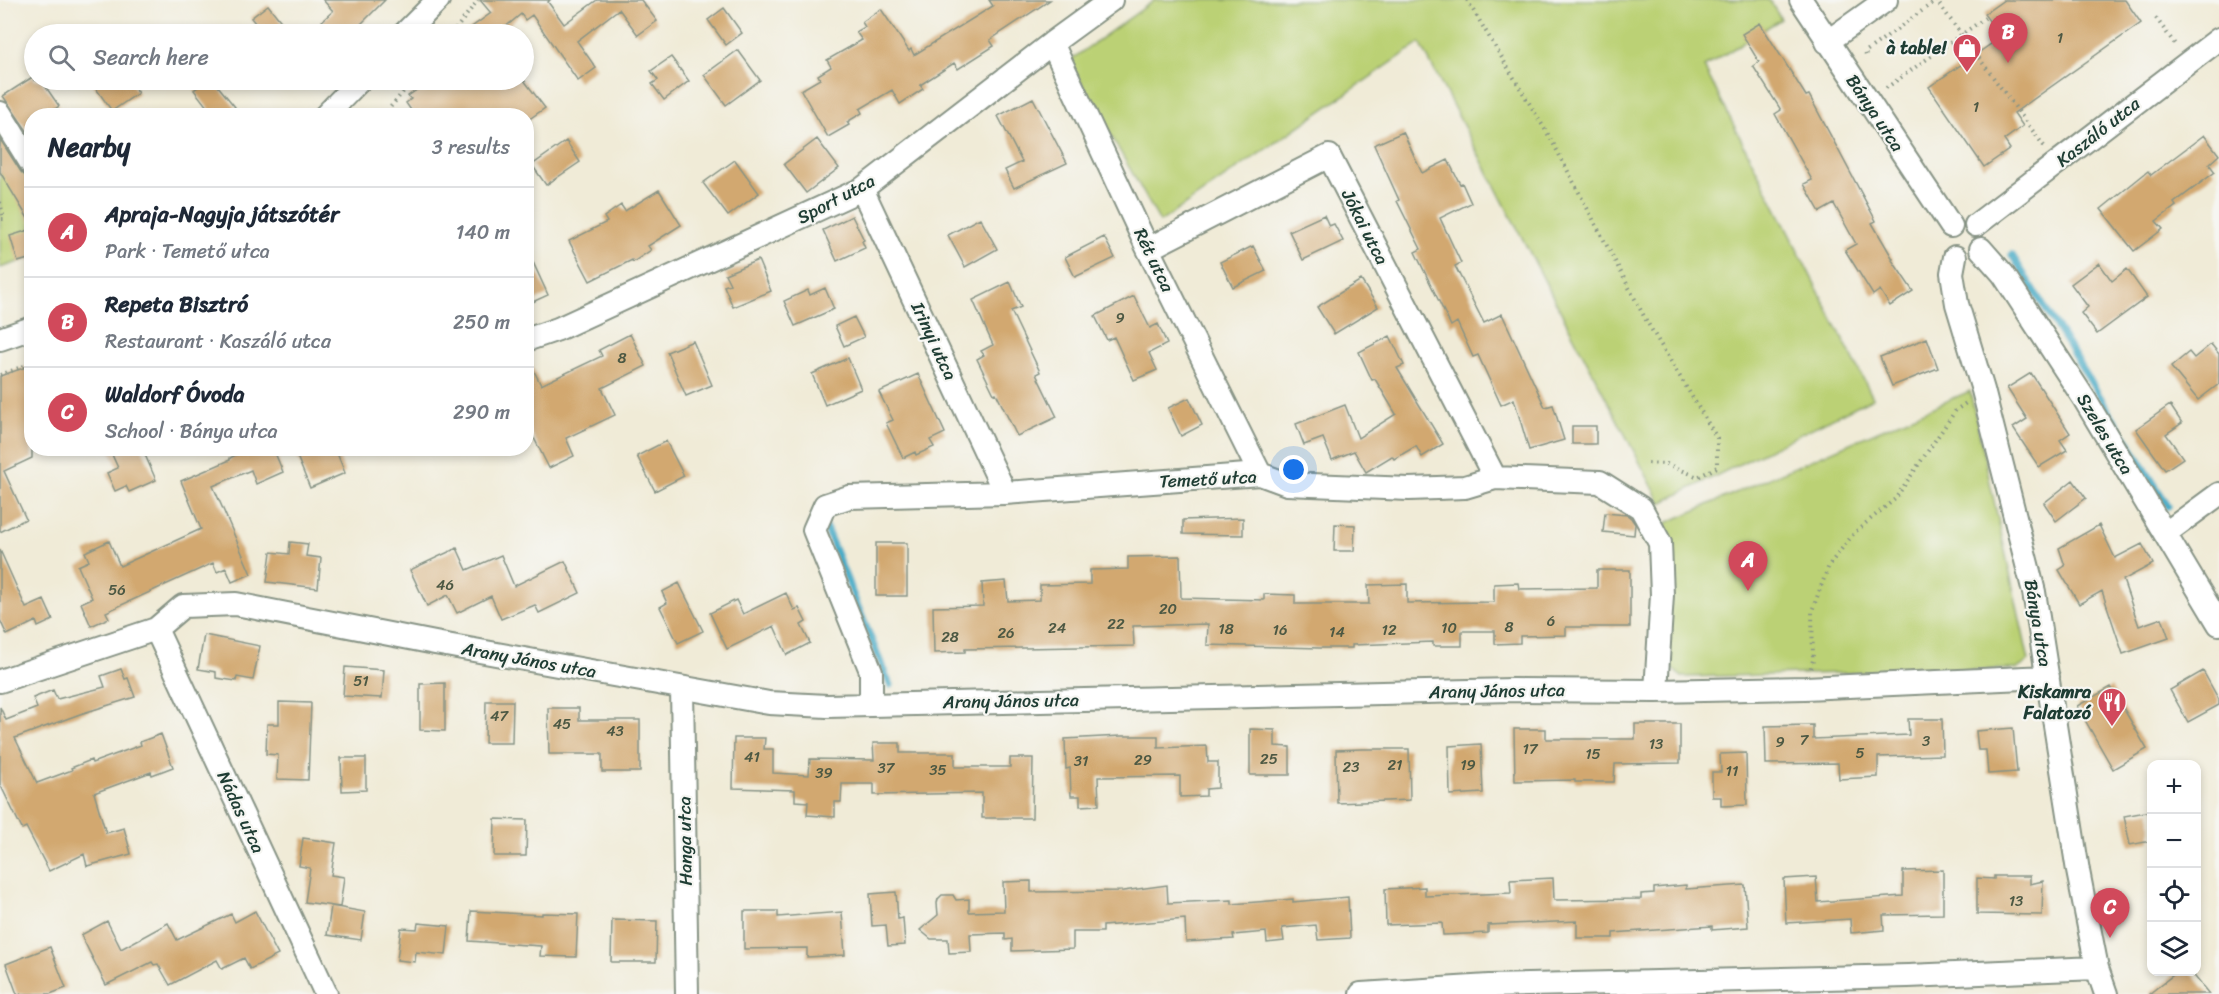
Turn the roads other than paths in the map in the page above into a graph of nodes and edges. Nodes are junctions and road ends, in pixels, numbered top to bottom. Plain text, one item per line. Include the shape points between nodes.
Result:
1 (438, 0) edge
2 (1111, 0) edge
3 (1801, 0) edge
4 (1886, 0) edge
5 (414, 24) edge
6 (2219, 39) edge
7 (1827, 42) junction
8 (1052, 43) junction
9 (350, 90) edge
10 (333, 108) edge
11 (0, 113) edge
12 (24, 152) edge
13 (862, 189) junction
14 (1976, 225) junction
15 (1951, 226) junction
16 (1148, 249) junction
17 (1981, 249) junction
18 (1955, 257) junction
19 (24, 331) edge
20 (534, 337) edge
21 (0, 339) edge
22 (1260, 474) junction
23 (1495, 477) junction
24 (1005, 493) junction
25 (2219, 494) edge
26 (2166, 533) junction
27 (2219, 624) edge
28 (156, 629) junction
29 (2048, 678) junction
30 (0, 681) edge
31 (682, 688) junction
32 (1656, 691) junction
33 (871, 704) junction
34 (2097, 968) junction
35 (1911, 985) edge
36 (326, 994) edge
37 (687, 994) edge
38 (1361, 994) edge
39 (2106, 994) edge

1 - 5 street
2 - 8 street, Sport utca
3 - 7 street, Bánya utca
4 - 7 street
6 - 14 street, Kaszáló utca
7 - 15 street, Bánya utca
8 - 13 street, Sport utca
8 - 16 street, Rét utca
9 - 10 street
11 - 12 street
13 - 20 street, Sport utca
13 - 24 street, Irinyi utca
14 - 15 street via 1964,221
14 - 17 street via 1983,236
15 - 18 street via 1945,243
16 - 22 street, Rét utca
16 - 23 street, Jókai utca via 1329,156
17 - 18 street via 1972,258
17 - 26 street, Szeles utca via 2000,268
18 - 29 street, Bánya utca via 1952,273 1957,304 2034,592
19 - 21 street
22 - 23 street, Temető utca via 1287,484 1409,489 1465,487
22 - 24 street, Temető utca
23 - 32 street, Temető utca via 1600,482 1641,508 1660,543 1662,595
24 - 33 street, Temető utca via 849,497 825,504 814,530 871,672
25 - 26 street
26 - 27 street, Szeles utca
28 - 30 street, Arany János utca
28 - 31 street, Arany János utca via 183,606 236,604
28 - 36 street, Nádas utca
29 - 32 street, Arany János utca
29 - 34 street, Bánya utca
31 - 33 street, Arany János utca via 769,703
31 - 37 street, Hanga utca
32 - 33 street, Arany János utca via 1512,690
34 - 35 street
34 - 39 street, Bánya utca
35 - 38 street via 1489,986

